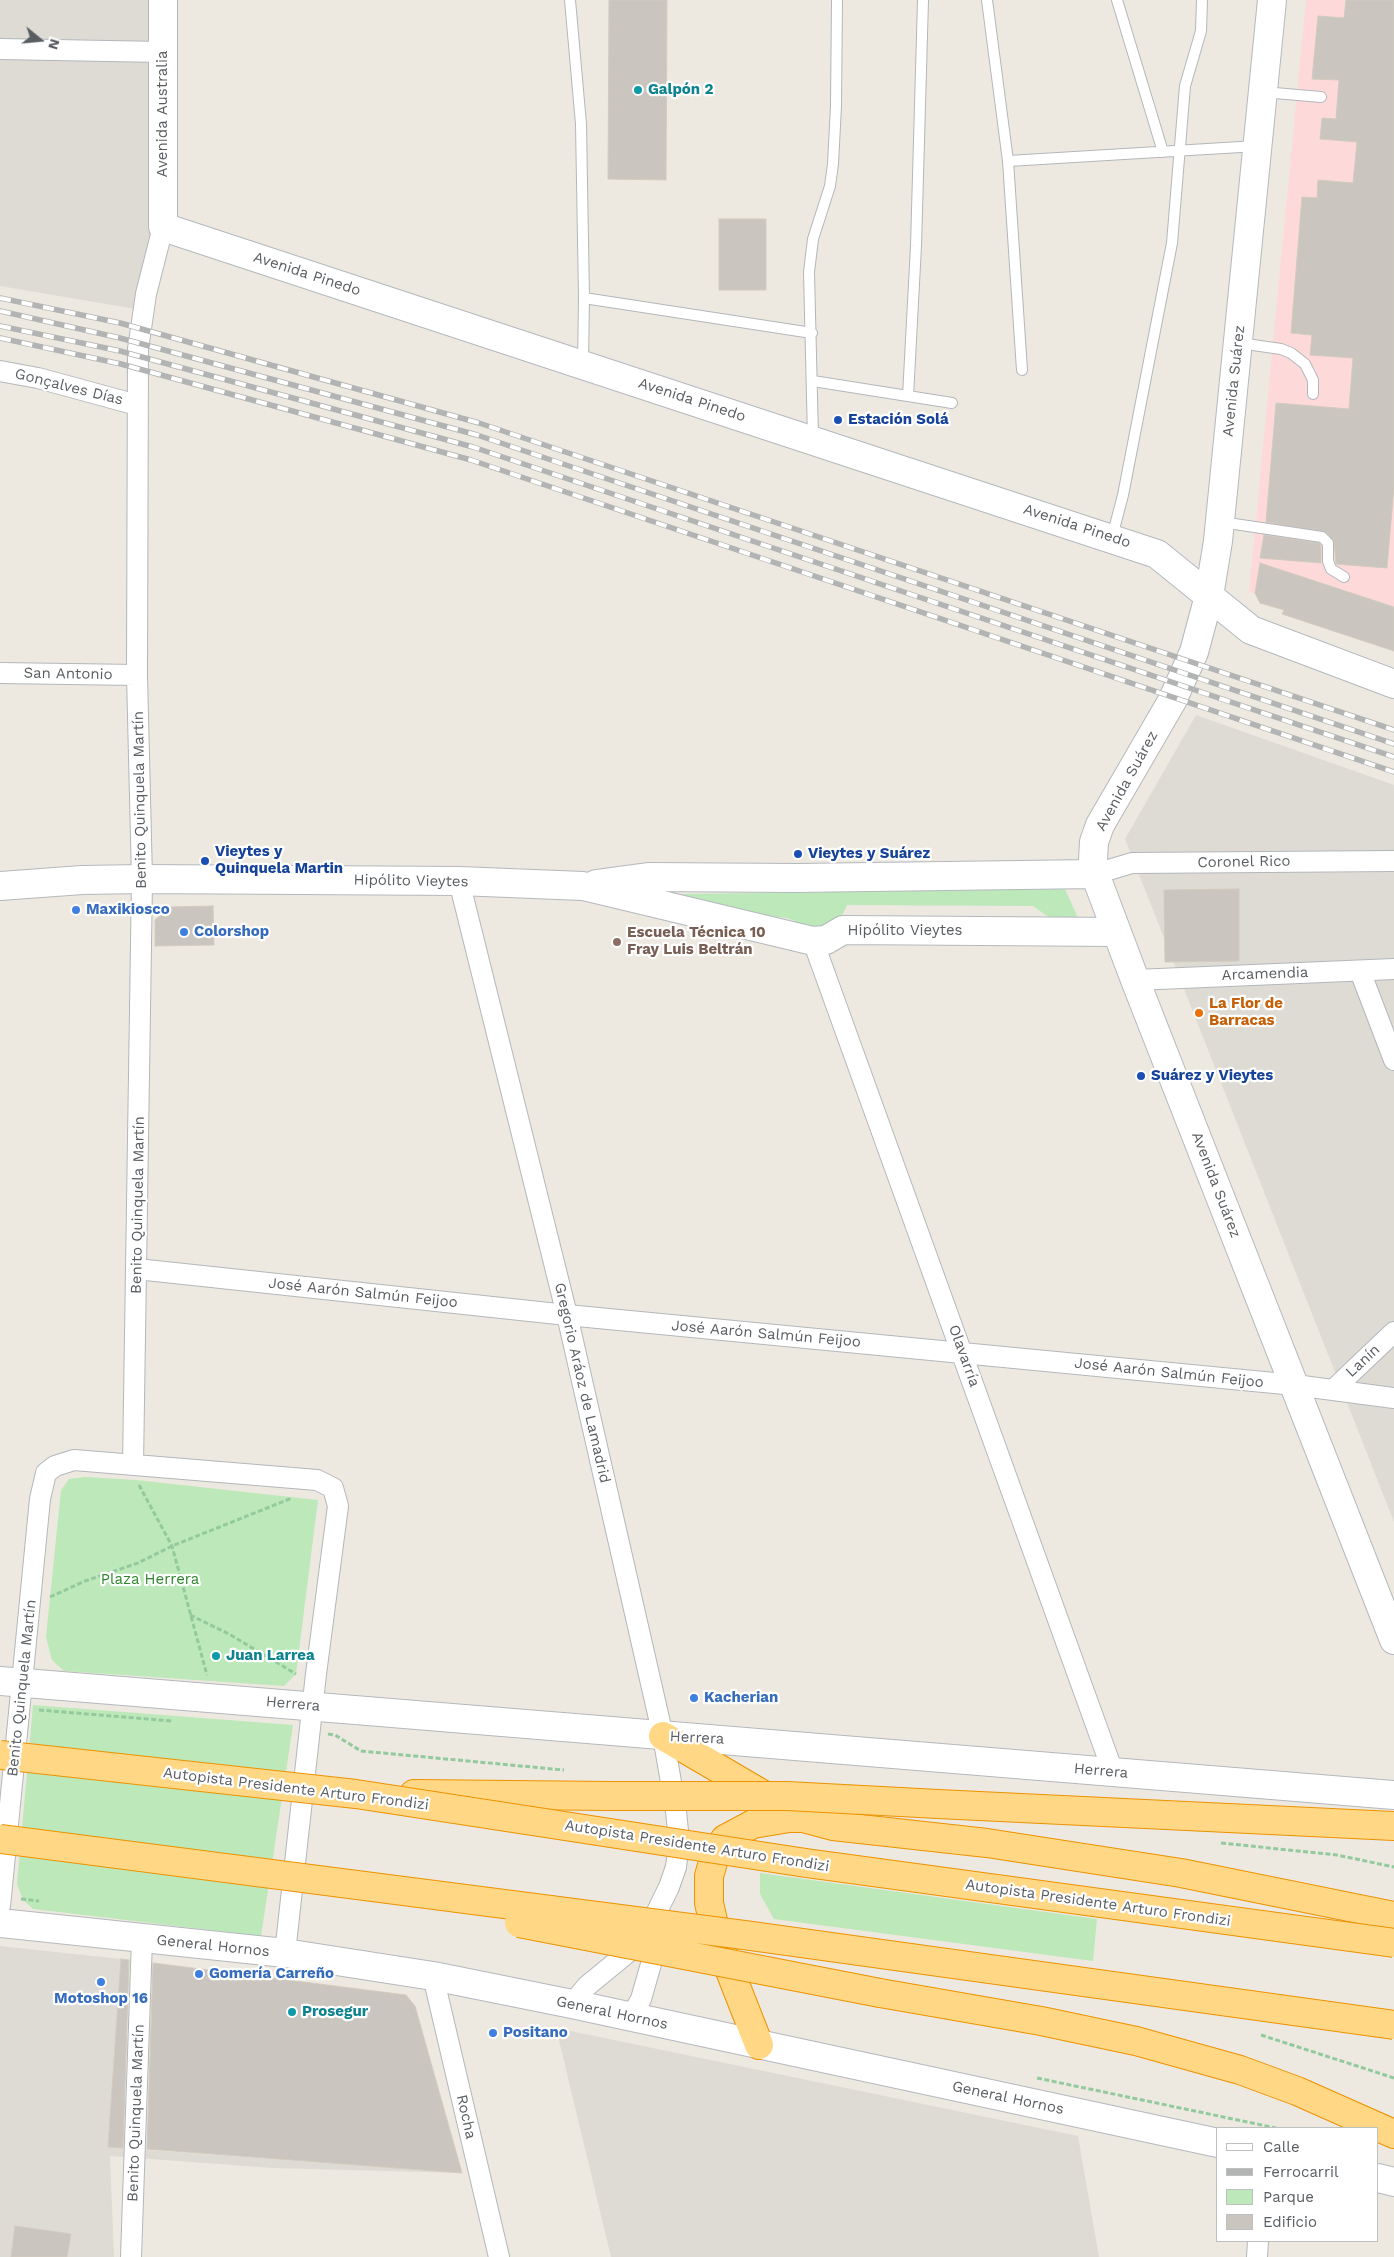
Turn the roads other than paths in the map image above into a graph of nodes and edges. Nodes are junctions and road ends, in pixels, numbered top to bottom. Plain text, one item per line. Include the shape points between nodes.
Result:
1 (163, 0) edge
2 (570, 0) edge
3 (837, 0) edge
4 (923, 0) edge
5 (987, 0) edge
6 (1117, 0) edge
7 (1202, 0) edge
8 (1272, 0) edge
9 (0, 48) edge
10 (163, 52) junction
11 (1262, 92) junction
12 (1321, 97) dead end
13 (1258, 146) junction
14 (1182, 150) junction
15 (1163, 152) junction
16 (1008, 161) junction
17 (163, 227) junction
18 (584, 298) junction
19 (812, 333) junction
20 (1238, 343) junction
21 (582, 364) junction
22 (1022, 370) dead end
23 (0, 371) edge
24 (812, 381) junction
25 (1313, 394) dead end
26 (908, 396) junction
27 (952, 403) dead end
28 (137, 405) junction
29 (813, 440) junction
30 (1220, 522) junction
31 (1112, 538) junction
32 (1344, 577) dead end
33 (1209, 596) junction
34 (0, 674) edge
35 (137, 675) junction
36 (1394, 684) edge
37 (1394, 861) edge
38 (1095, 874) junction
39 (142, 879) junction
40 (459, 881) junction
41 (0, 886) edge
42 (583, 886) junction
43 (1117, 932) junction
44 (813, 941) junction
45 (1394, 969) edge
46 (1360, 971) junction
47 (1136, 980) junction
48 (1394, 1060) edge
49 (137, 1269) junction
50 (567, 1315) junction
51 (1394, 1332) edge
52 (962, 1352) junction
53 (1295, 1385) junction
54 (1333, 1390) junction
55 (1394, 1398) edge
56 (133, 1465) junction
57 (1394, 1640) edge
58 (15, 1691) edge
59 (311, 1719) junction
60 (663, 1736) junction
61 (0, 1755) edge
62 (1113, 1772) junction
63 (356, 1794) junction
64 (1394, 1795) edge
65 (803, 1818) junction
66 (1394, 1826) edge
67 (0, 1839) edge
68 (0, 1855) edge
69 (151, 1860) junction
70 (669, 1887) junction
71 (425, 1895) junction
72 (0, 1906) edge
73 (1394, 1916) edge
74 (0, 1923) edge
75 (142, 1939) junction
76 (1394, 1943) edge
77 (285, 1953) junction
78 (433, 1976) junction
79 (572, 2004) junction
80 (632, 2017) junction
81 (1394, 2025) edge
82 (759, 2045) junction
83 (1378, 2127) edge
84 (1379, 2127) edge
85 (1394, 2134) edge
86 (1216, 2143) edge
87 (1379, 2178) edge
88 (1394, 2182) edge
89 (1258, 2242) edge
90 (131, 2257) edge
91 (499, 2257) edge
92 (1257, 2257) edge

1 - 10 main road, Avenida Australia
2 - 18 lane via 581,124
3 - 19 lane via 834,155 830,186 810,254
4 - 26 lane
5 - 16 lane
6 - 15 lane
7 - 14 lane via 1201,31 1185,86
8 - 11 main road, Avenida Suárez
9 - 10 street
10 - 17 main road, Avenida Australia
11 - 12 lane
11 - 13 main road, Avenida Suárez
13 - 14 lane
13 - 20 main road, Avenida Suárez
14 - 15 lane
14 - 31 lane via 1172,243
15 - 16 lane
16 - 22 lane
17 - 21 main road, Avenida Pinedo
17 - 28 street, Benito Quinquela Martín via 143,312 138,349
18 - 19 lane
18 - 21 lane
19 - 24 lane
20 - 25 lane via 1291,353 1305,364 1313,380
20 - 30 main road, Avenida Suárez
21 - 29 main road, Avenida Pinedo
23 - 28 street, Gonçalves Días
24 - 26 lane
24 - 29 lane
26 - 27 lane
28 - 35 street, Benito Quinquela Martín
29 - 31 main road, Avenida Pinedo
30 - 32 lane via 1322,537 1328,543 1331,570
30 - 33 main road, Avenida Suárez
31 - 33 main road, Avenida Pinedo via 1157,554
33 - 36 main road, Avenida Pinedo via 1251,630
33 - 38 main road, Avenida Suárez via 1194,652 1172,701 1100,825 1093,850
34 - 35 street, San Antonio
35 - 39 street, Benito Quinquela Martín
37 - 38 street, Coronel Rico via 1132,863
38 - 42 main road, Hipólito Vieytes via 648,877
38 - 43 main road, Avenida Suárez
39 - 40 main road, Hipólito Vieytes
39 - 41 main road, Hipólito Vieytes
39 - 49 street, Benito Quinquela Martín
40 - 42 main road, Hipólito Vieytes
40 - 50 street, Gregorio Aráoz de Lamadrid
42 - 44 main road, Hipólito Vieytes
43 - 44 main road, Hipólito Vieytes via 843,930 826,940
43 - 47 main road, Avenida Suárez
44 - 52 street, Olavarría
45 - 46 street, Arcamendia
46 - 47 street, Arcamendia
46 - 48 street
47 - 53 main road, Avenida Suárez
49 - 50 street, José Aarón Salmún Feijoo
49 - 56 street, Benito Quinquela Martín
50 - 52 street, José Aarón Salmún Feijoo
50 - 60 street, Gregorio Aráoz de Lamadrid
51 - 54 street, Lanín
52 - 53 street, José Aarón Salmún Feijoo
52 - 62 street, Olavarría
53 - 54 street, José Aarón Salmún Feijoo
53 - 57 main road, Avenida Suárez
54 - 55 street, José Aarón Salmún Feijoo
56 - 58 street, Benito Quinquela Martín via 74,1460 55,1466 46,1473 40,1499 31,1607
56 - 59 street via 318,1480 333,1488 338,1506
58 - 59 main road, Herrera via 213,1697
58 - 72 street, Benito Quinquela Martín
59 - 60 main road, Herrera
59 - 77 street
60 - 62 main road, Herrera
60 - 65 highway
60 - 70 street, Gregorio Aráoz de Lamadrid via 672,1775 679,1841 678,1858
61 - 63 highway, Autopista Presidente Arturo Frondizi, bridge
62 - 64 main road, Herrera
63 - 66 highway, bridge via 788,1796
63 - 76 highway, Autopista Presidente Arturo Frondizi, bridge via 806,1863
65 - 73 highway via 833,1826 987,1843 1181,1873
65 - 82 highway via 754,1824 725,1839 716,1852 709,1876 709,1903 717,1938
67 - 69 highway, bridge
68 - 69 highway, bridge
69 - 71 highway, bridge
70 - 79 street, Gregorio Aráoz de Lamadrid via 643,1940 587,1986
70 - 80 street, Gregorio Aráoz de Lamadrid via 661,1930 641,1998
71 - 81 highway, bridge via 744,1935
71 - 83 highway, bridge via 487,1917 1136,2041 1240,2070
74 - 75 main road, General Hornos
75 - 77 main road, General Hornos
75 - 90 street, Benito Quinquela Martín
77 - 78 main road, General Hornos
78 - 79 main road, General Hornos
78 - 91 street, Rocha
79 - 80 main road, General Hornos
80 - 82 main road, General Hornos
82 - 86 main road, General Hornos
84 - 85 highway, bridge
87 - 88 main road
89 - 92 street

